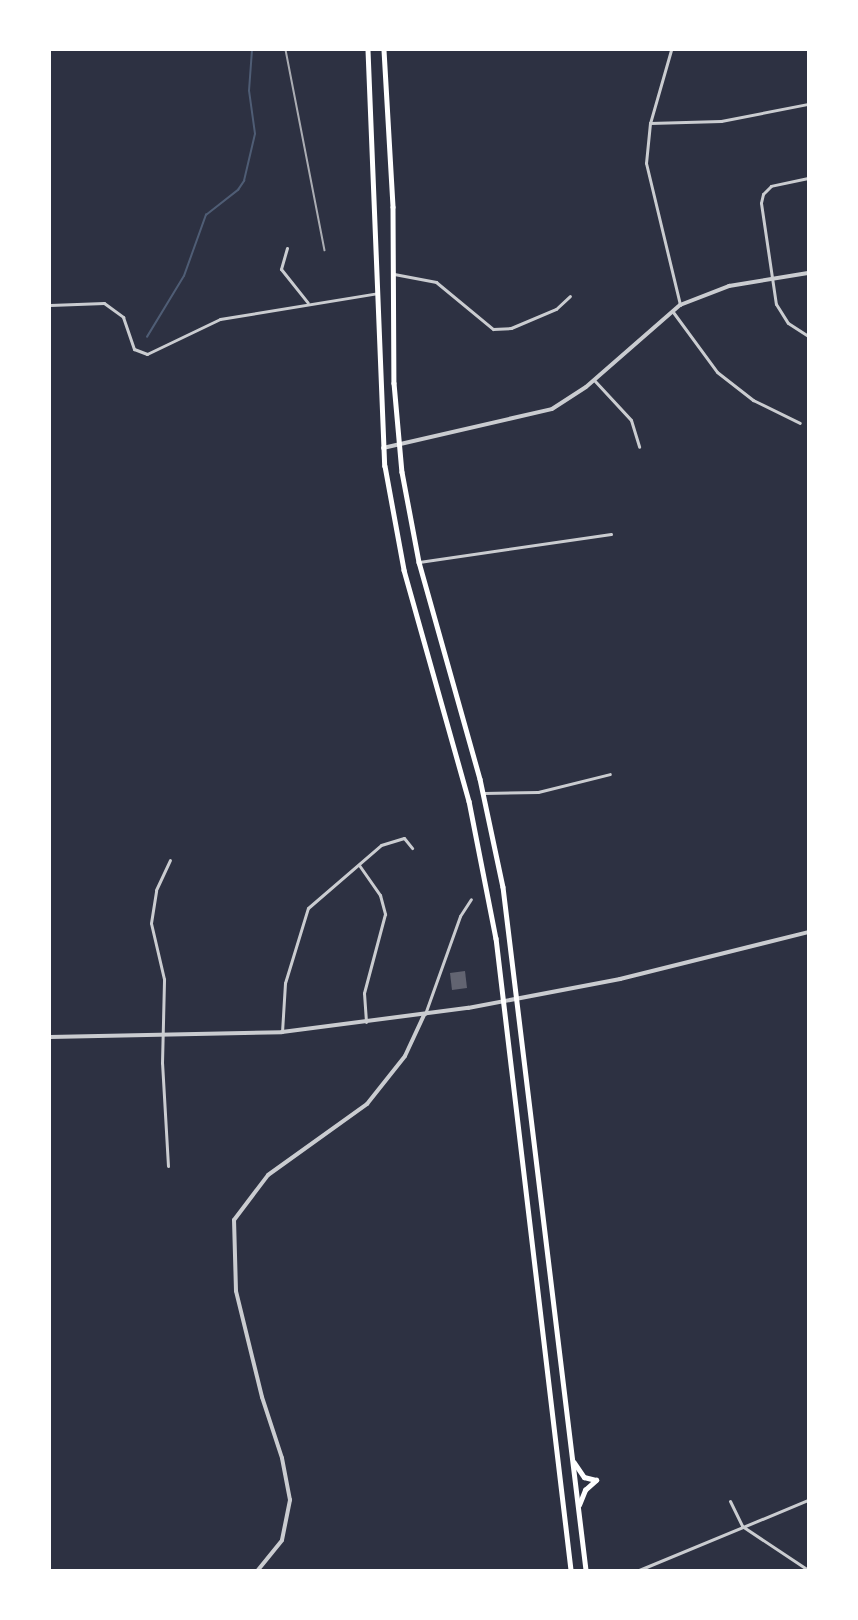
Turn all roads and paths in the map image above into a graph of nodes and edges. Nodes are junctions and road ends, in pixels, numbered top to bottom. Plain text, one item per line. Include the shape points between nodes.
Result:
1 (368, 50) edge
2 (384, 50) edge
3 (671, 50) edge
4 (808, 104) edge
5 (650, 123) junction
6 (808, 178) edge
7 (287, 248) dead end
8 (808, 273) edge
9 (394, 274) junction
10 (770, 279) junction
11 (378, 293) junction
12 (570, 296) dead end
13 (308, 303) junction
14 (50, 305) edge
15 (680, 305) junction
16 (672, 310) junction
17 (808, 336) edge
18 (594, 380) junction
19 (800, 423) dead end
20 (399, 445) junction
21 (639, 447) dead end
22 (383, 448) junction
23 (611, 534) dead end
24 (419, 562) junction
25 (610, 774) dead end
26 (484, 793) junction
27 (412, 849) dead end
28 (170, 860) dead end
29 (359, 865) junction
30 (471, 899) dead end
31 (808, 932) edge
32 (518, 1001) junction
33 (504, 1003) junction
34 (425, 1014) junction
35 (366, 1022) junction
36 (282, 1032) junction
37 (164, 1036) junction
38 (50, 1037) edge
39 (168, 1166) dead end
40 (573, 1459) junction
41 (808, 1500) edge
42 (730, 1501) dead end
43 (578, 1509) junction
44 (742, 1526) junction
45 (258, 1570) edge
46 (571, 1570) edge
47 (586, 1570) edge
48 (639, 1570) edge
49 (808, 1570) edge

1 - 11 main road
2 - 9 main road
3 - 5 street
4 - 5 street via 721,121
5 - 15 street via 647,177
6 - 10 street via 774,185 761,197
7 - 13 street via 281,268
8 - 10 street
9 - 12 street via 436,282 493,329 511,328 555,309
9 - 20 main road
10 - 15 street via 729,286
10 - 17 street via 780,314
11 - 13 street
11 - 22 main road
13 - 14 street via 220,319 143,354 134,349 126,323 112,307 94,302
15 - 16 street
16 - 18 street
16 - 19 street via 717,372 753,400
18 - 20 street via 543,412
18 - 21 street via 631,420
20 - 22 street
20 - 24 main road
22 - 33 main road via 402,561 469,801 496,938
23 - 24 street
24 - 26 main road
25 - 26 street via 538,792
26 - 32 main road
27 - 29 street via 404,838 392,839
28 - 37 street via 159,882 152,911 152,932 164,979
29 - 35 street via 380,895 385,914 364,993
29 - 36 street via 311,903 302,920 282,1002
30 - 34 street via 460,916
31 - 32 street
32 - 33 street
32 - 40 main road
33 - 34 street
33 - 46 main road
34 - 35 street
34 - 45 street via 405,1056 367,1104 268,1175 234,1220 236,1291 290,1500 282,1540
35 - 36 street
36 - 37 street
37 - 38 street
37 - 39 street
40 - 43 main road
40 - 43 main road via 584,1477 596,1480 585,1490
41 - 44 street
42 - 44 street
43 - 47 main road
44 - 48 street
44 - 49 street

